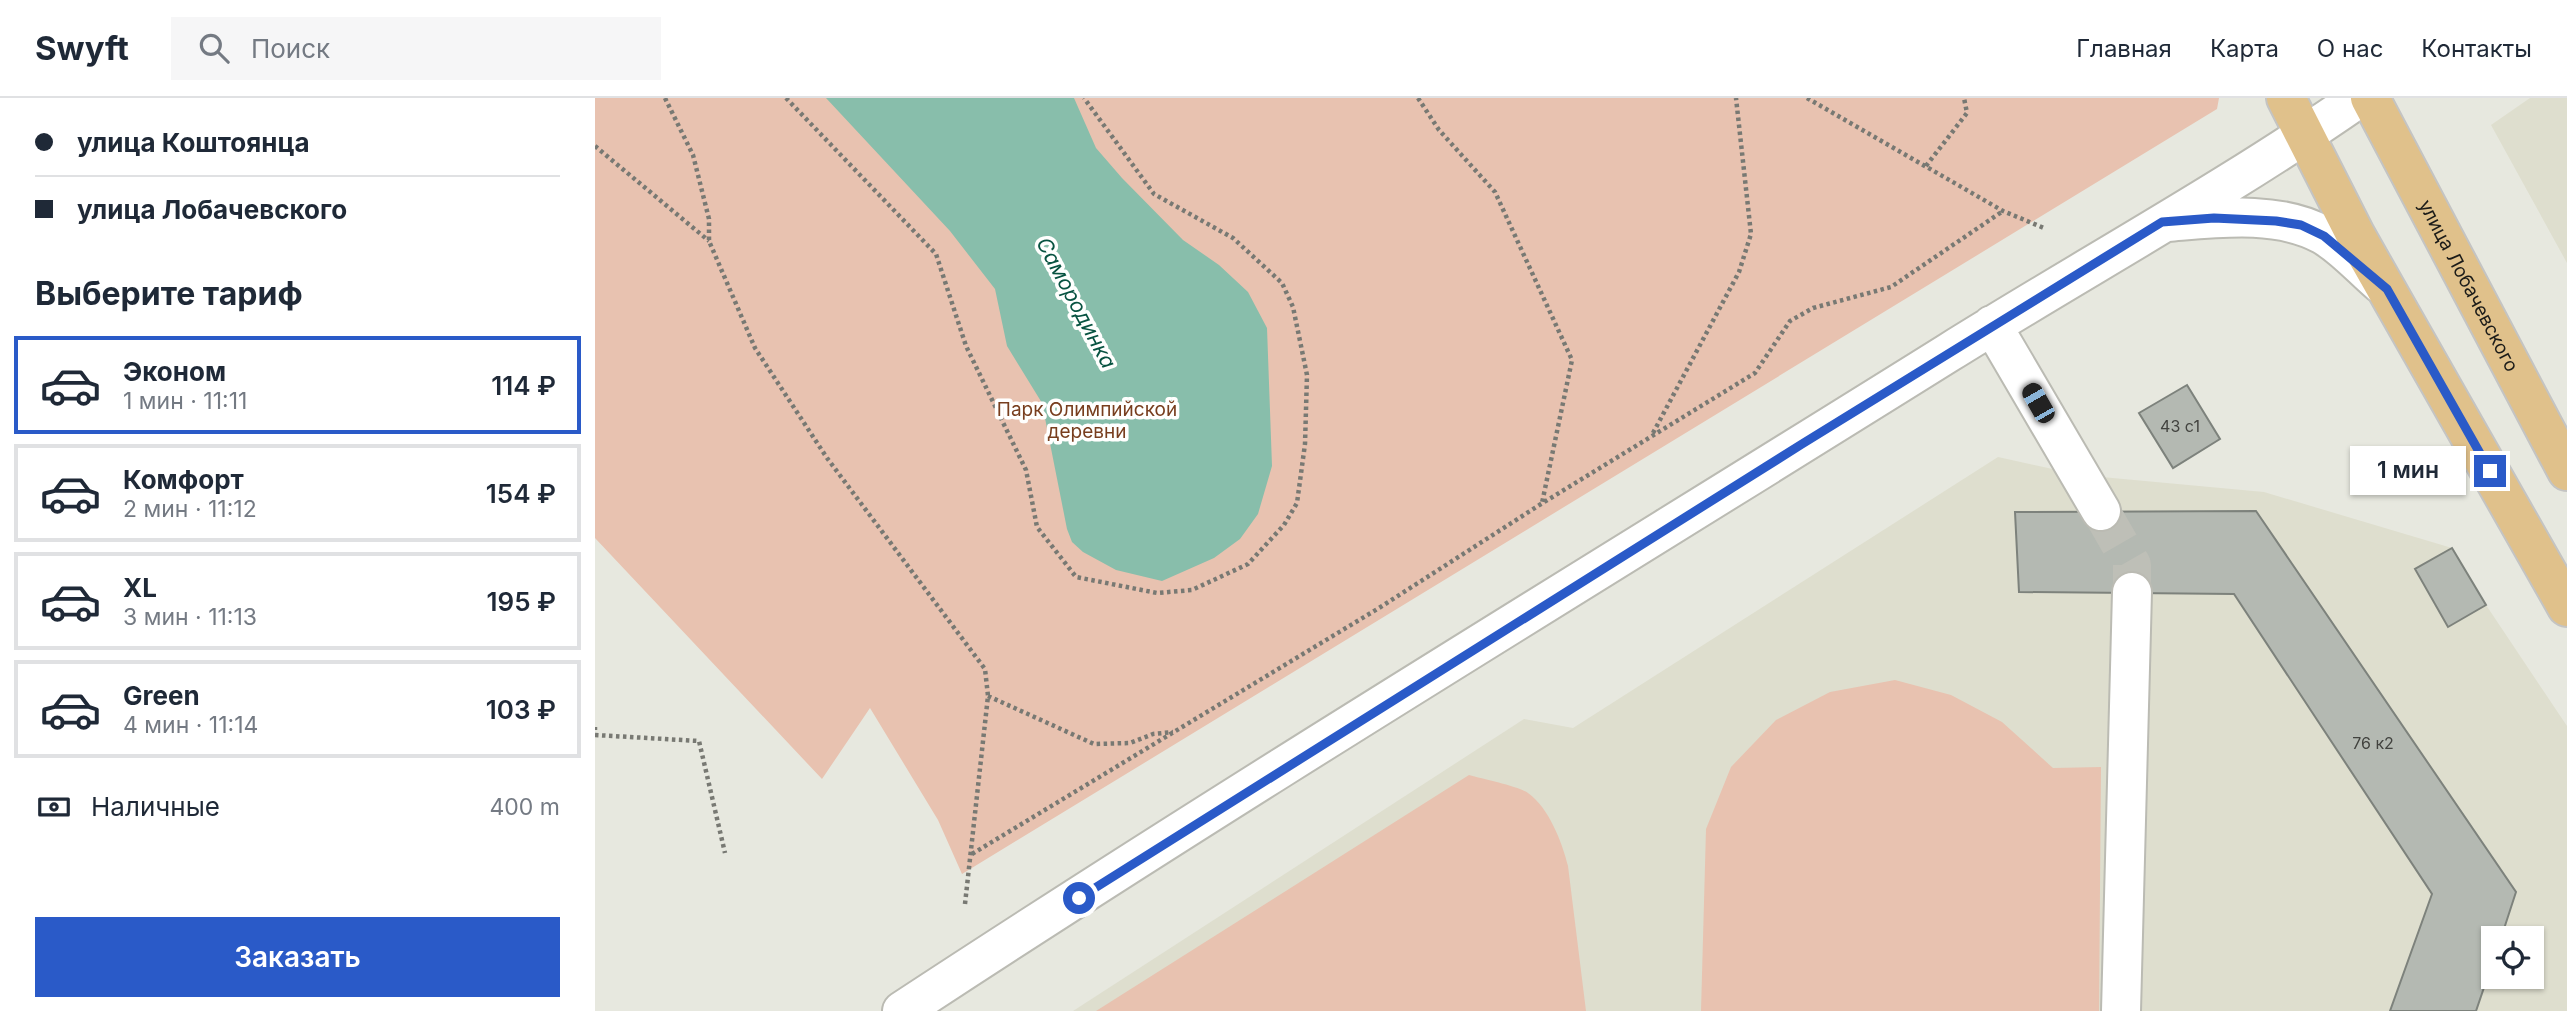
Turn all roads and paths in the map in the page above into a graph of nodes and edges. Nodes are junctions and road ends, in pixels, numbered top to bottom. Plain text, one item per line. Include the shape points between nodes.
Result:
1 (665, 98) edge
2 (786, 98) edge
3 (1084, 98) edge
4 (1418, 98) edge
5 (1736, 98) edge
6 (1807, 98) edge
7 (1963, 98) edge
8 (2286, 98) edge
9 (2359, 98) edge
10 (2370, 98) edge
11 (2304, 136) junction
12 (595, 146) edge
13 (1926, 166) junction
14 (2003, 211) junction
15 (2162, 222) junction
16 (2044, 228) dead end
17 (709, 241) junction
18 (2387, 289) junction
19 (1992, 325) junction
20 (1653, 434) junction
21 (2567, 471) edge
22 (1541, 504) junction
23 (2101, 512) tunnel mouth
24 (2132, 592) tunnel mouth
25 (2567, 607) edge
26 (988, 696) junction
27 (595, 730) edge
28 (1178, 731) junction
29 (725, 853) dead end
30 (972, 854) junction
31 (965, 904) dead end
32 (902, 1011) edge
33 (2121, 1011) edge

1 - 17 path via 693,155 709,219
2 - 3 path via 936,254 966,346 1026,470 1038,527 1076,577 1157,593 1192,590 1248,564 1284,525 1297,503 1307,375 1293,307 1282,283 1233,238 1154,194
4 - 22 path via 1439,130 1495,191 1571,360
5 - 20 path via 1751,234 1739,272
6 - 13 path
7 - 13 path via 1967,114
8 - 11 main road
9 - 11 street
10 - 21 main road, улица Лобачевского
11 - 15 street
11 - 18 main road
12 - 17 path
13 - 14 path
14 - 16 path
14 - 20 path via 1891,287 1813,308 1790,321 1755,373
15 - 18 street via 2245,219 2301,225 2324,236
15 - 19 street
17 - 26 path via 755,348 827,458 985,670
18 - 25 main road
19 - 23 street
19 - 32 street
20 - 22 path
22 - 28 path
24 - 33 street
26 - 28 path via 1094,744 1130,743
26 - 30 path
27 - 29 path via 699,741
28 - 30 path
30 - 31 path

